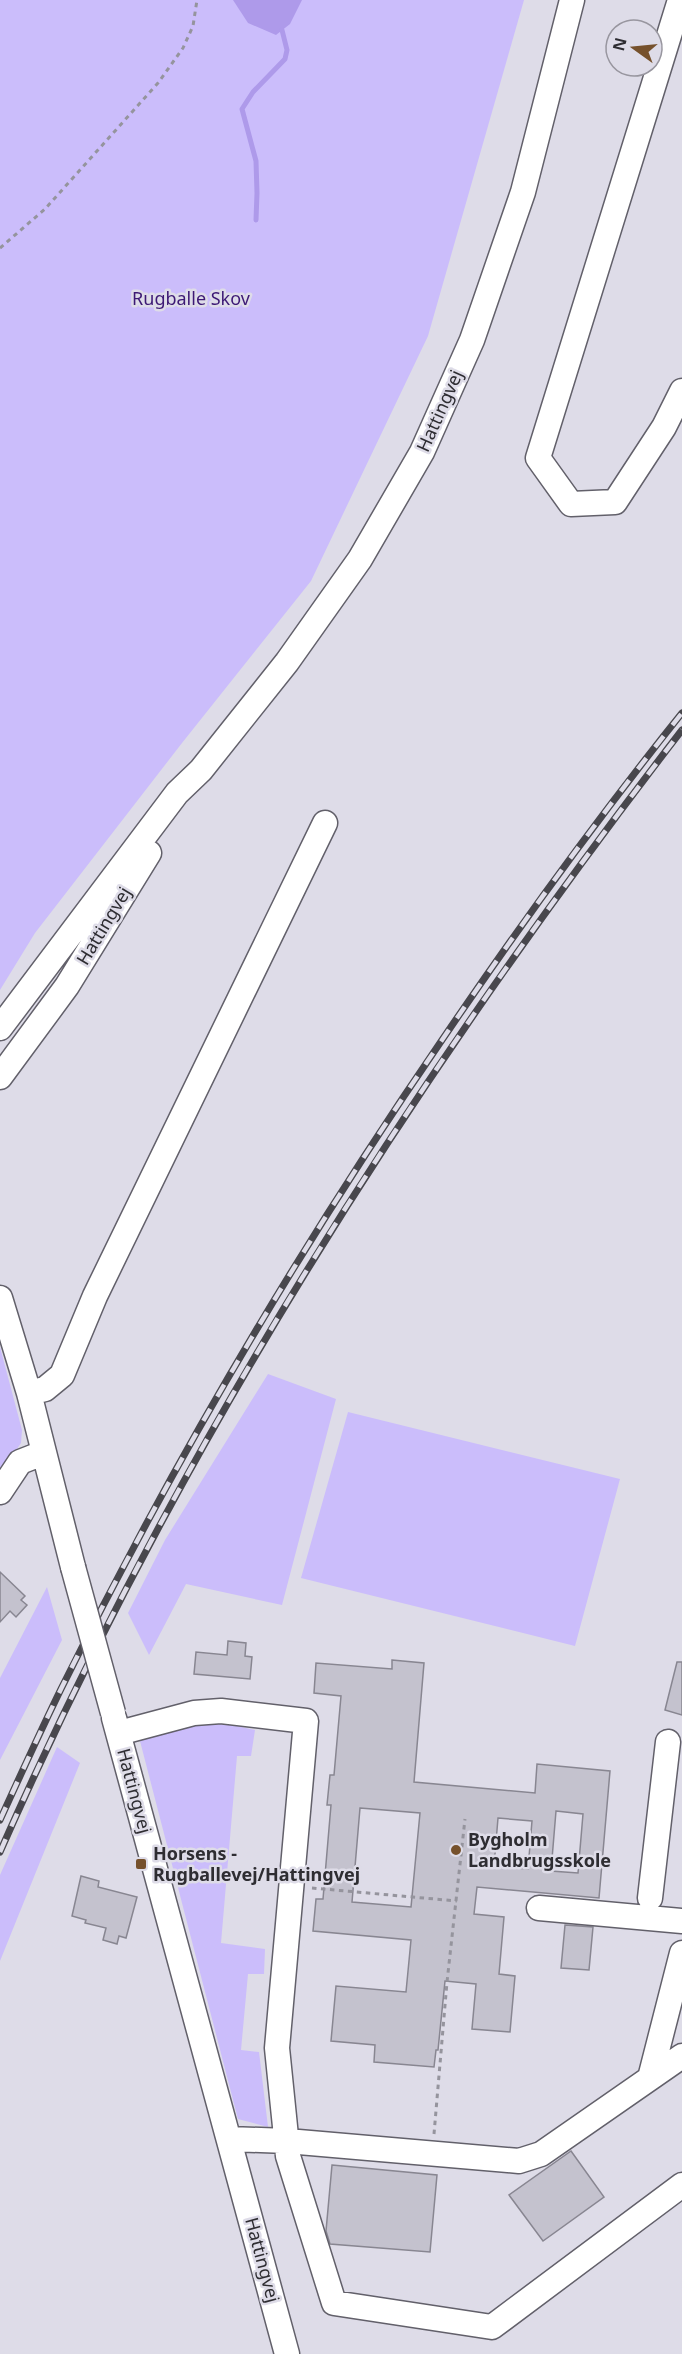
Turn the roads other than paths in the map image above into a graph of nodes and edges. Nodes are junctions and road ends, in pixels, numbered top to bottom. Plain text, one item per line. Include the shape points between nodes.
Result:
1 (572, 0) edge
2 (680, 0) edge
3 (682, 391) edge
4 (201, 770) junction
5 (325, 823) dead end
6 (40, 974) junction
7 (0, 1028) edge
8 (0, 1047) edge
9 (0, 1077) edge
10 (0, 1298) edge
11 (29, 1394) junction
12 (43, 1453) junction
13 (0, 1492) edge
14 (116, 1723) junction
15 (668, 1742) dead end
16 (672, 1789) edge
17 (650, 1898) dead end
18 (539, 1908) dead end
19 (682, 1921) edge
20 (682, 1953) edge
21 (682, 2056) edge
22 (650, 2078) junction
23 (229, 2139) junction
24 (287, 2141) junction
25 (682, 2185) edge
26 (287, 2354) edge

1 - 4 street, Hattingvej via 523,192 472,340 422,453 360,558 286,662
2 - 3 street via 538,458 571,504 615,502 664,428
4 - 6 street, Hattingvej via 177,793
4 - 9 street, Hattingvej via 67,986
5 - 11 street via 95,1296 62,1375 45,1389
6 - 7 street, Hattingvej
6 - 8 street
10 - 11 street, Hattingvej
11 - 12 street, Hattingvej
12 - 13 street via 20,1462
12 - 14 street, Hattingvej, bridge
14 - 23 street, Hattingvej
14 - 24 street via 221,1711 306,1721 277,2048
15 - 16 street
16 - 17 street
18 - 19 street
20 - 22 street
21 - 22 street
22 - 24 street via 541,2154 519,2161
23 - 24 street
23 - 26 street, Hattingvej
24 - 25 street via 288,2156 334,2303 492,2326

